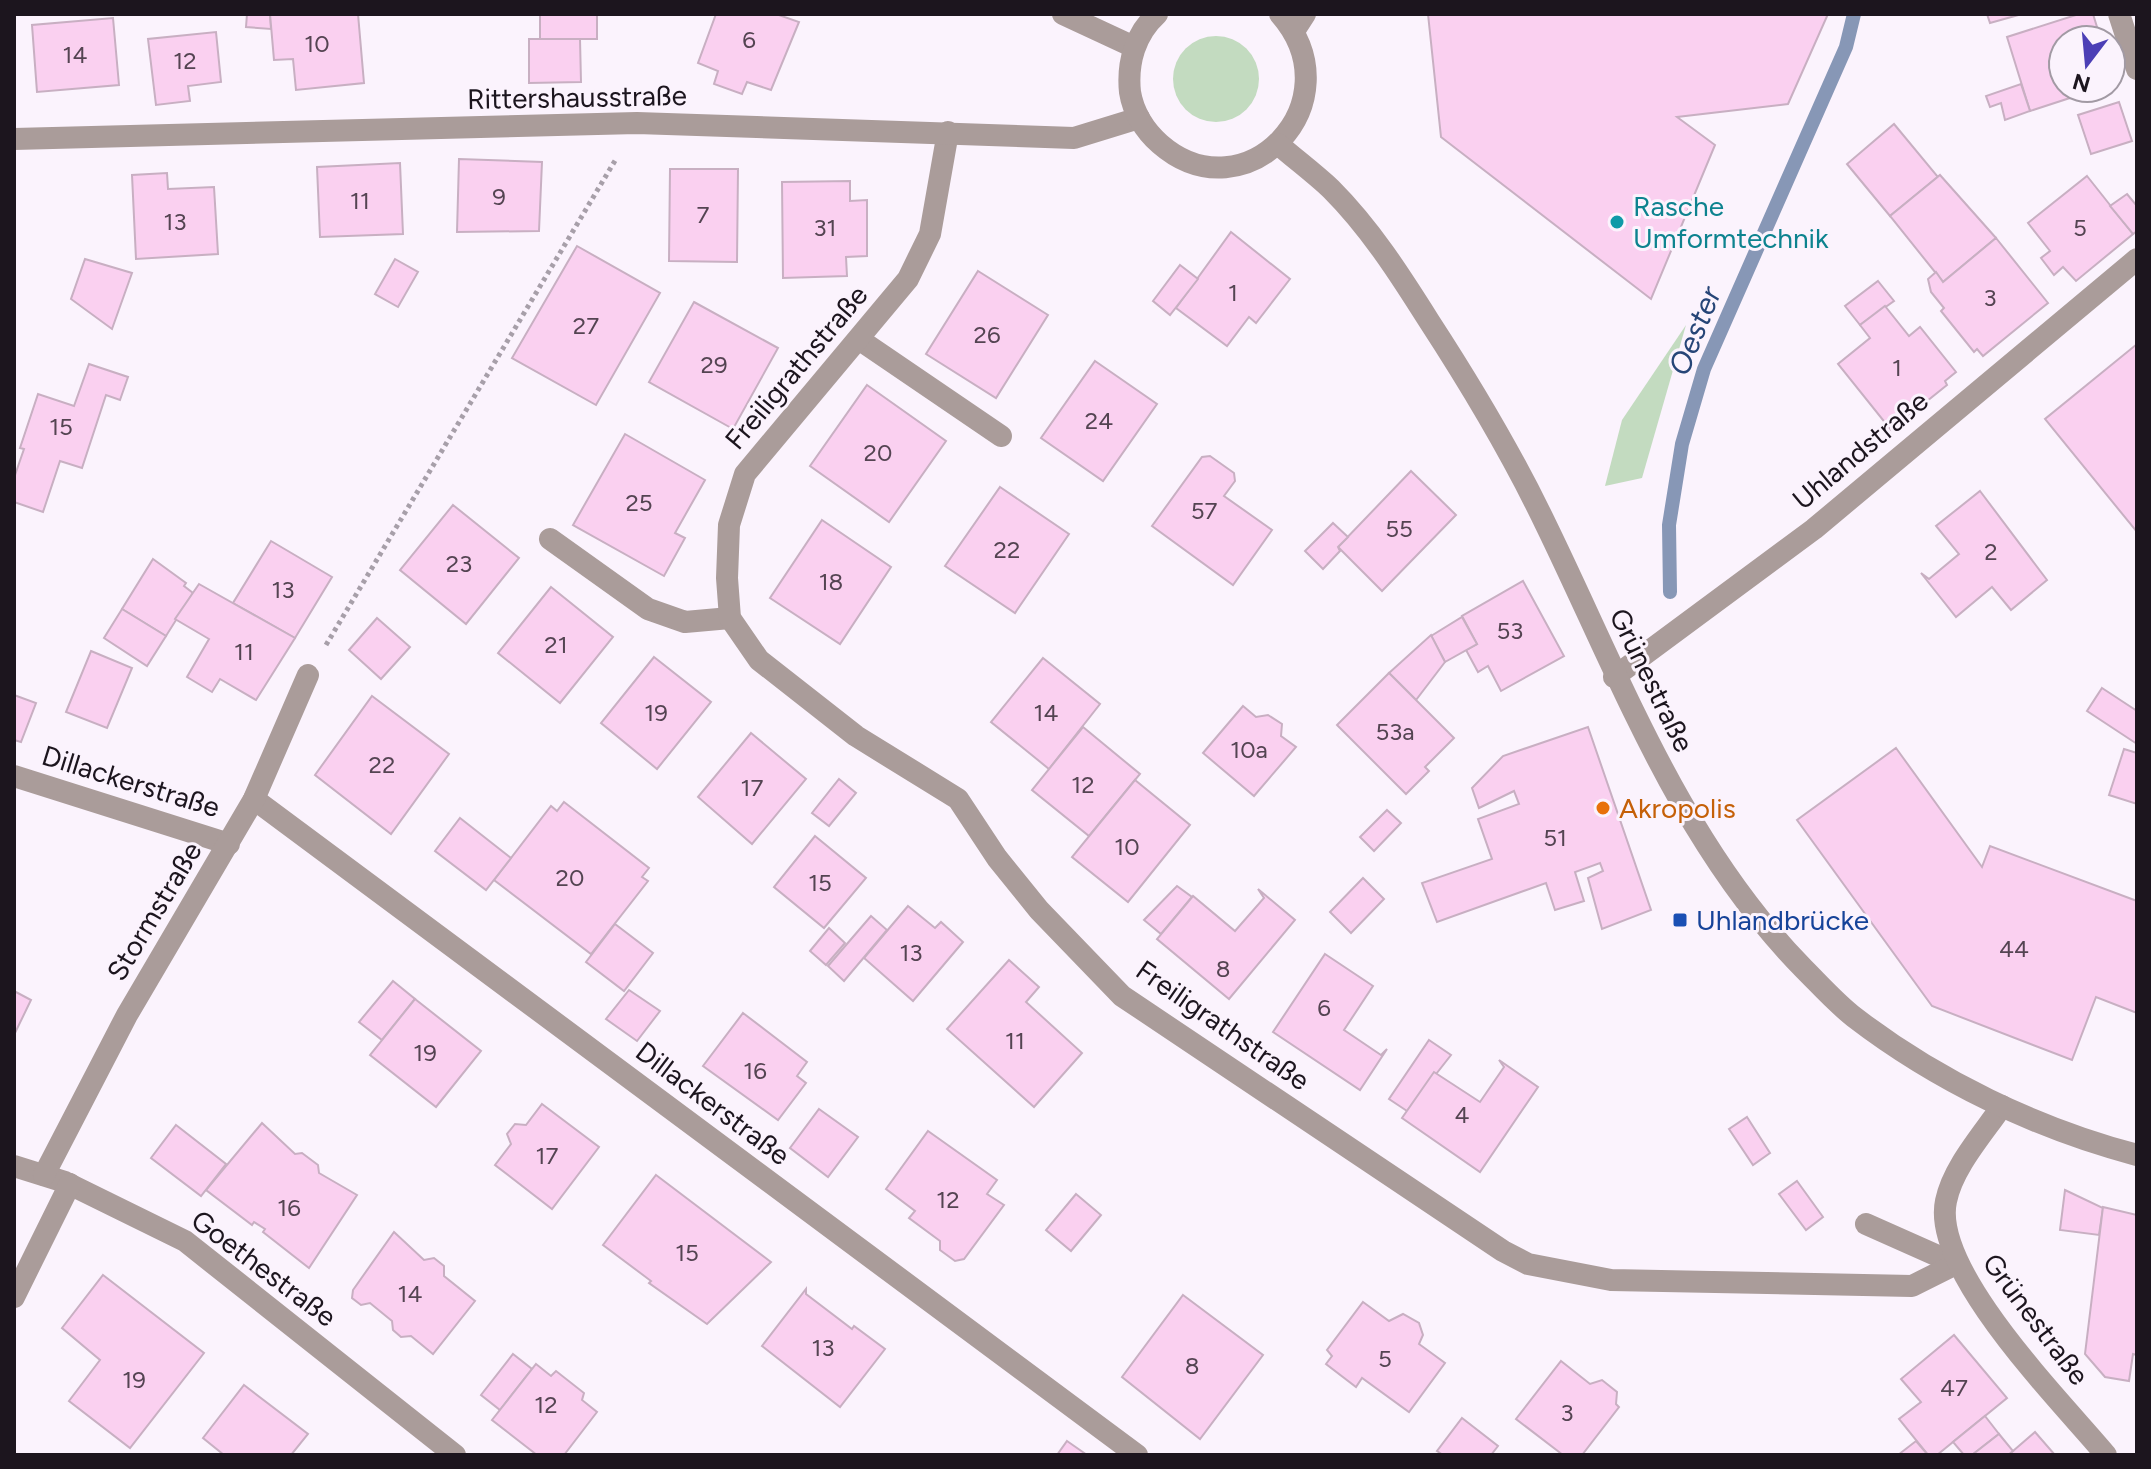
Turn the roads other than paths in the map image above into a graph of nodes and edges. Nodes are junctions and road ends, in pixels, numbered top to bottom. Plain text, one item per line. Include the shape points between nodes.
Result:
1 (1063, 14) edge
2 (1157, 14) edge
3 (2119, 14) edge
4 (1293, 20) edge
5 (1134, 47) junction
6 (2137, 69) edge
7 (1139, 118) junction
8 (948, 132) junction
9 (14, 139) edge
10 (1278, 144) junction
11 (2137, 259) edge
12 (860, 340) junction
13 (1001, 436) dead end
14 (550, 539) dead end
15 (730, 618) junction
16 (308, 675) road end
17 (1614, 677) junction
18 (14, 776) edge
19 (254, 799) junction
20 (229, 844) junction
21 (2002, 1106) junction
22 (2137, 1155) edge
23 (14, 1166) edge
24 (44, 1175) junction
25 (70, 1184) junction
26 (1866, 1224) dead end
27 (1956, 1264) junction
28 (14, 1297) edge
29 (455, 1455) edge
30 (1137, 1455) edge
31 (2106, 1455) edge

1 - 5 street
2 - 5 street
3 - 6 street
4 - 10 street via 1304,53 1304,103
5 - 7 street via 1129,71
7 - 8 street, Rittershausstraße via 1074,138
7 - 10 street via 1152,137 1190,163 1237,165
8 - 9 street, Rittershausstraße via 637,123
8 - 12 street, Freiligrathstraße via 930,234 908,279
10 - 17 street, Grünestraße via 1331,189 1388,257 1481,402 1546,524
11 - 17 street, Uhlandstraße via 1814,529
12 - 13 street
12 - 15 street, Freiligrathstraße via 745,474 729,525
14 - 15 street via 648,609 685,622
15 - 27 street, Freiligrathstraße via 759,660 856,736 958,799 1031,900 1122,996 1503,1251 1528,1264 1611,1280 1912,1286
16 - 19 street, Stormstraße
17 - 21 street, Grünestraße via 1675,793 1734,887 1781,945 1853,1016 1913,1057
18 - 20 street, Dillackerstraße
19 - 20 street, Stormstraße
19 - 30 street, Dillackerstraße
20 - 24 street, Stormstraße via 127,1015
21 - 22 street
21 - 27 street, Grünestraße via 1946,1201 1944,1215
23 - 24 street, Goethestraße
24 - 25 street, Goethestraße
25 - 28 street
25 - 29 street, Goethestraße via 185,1241
26 - 27 street
27 - 31 street, Grünestraße via 1988,1313

